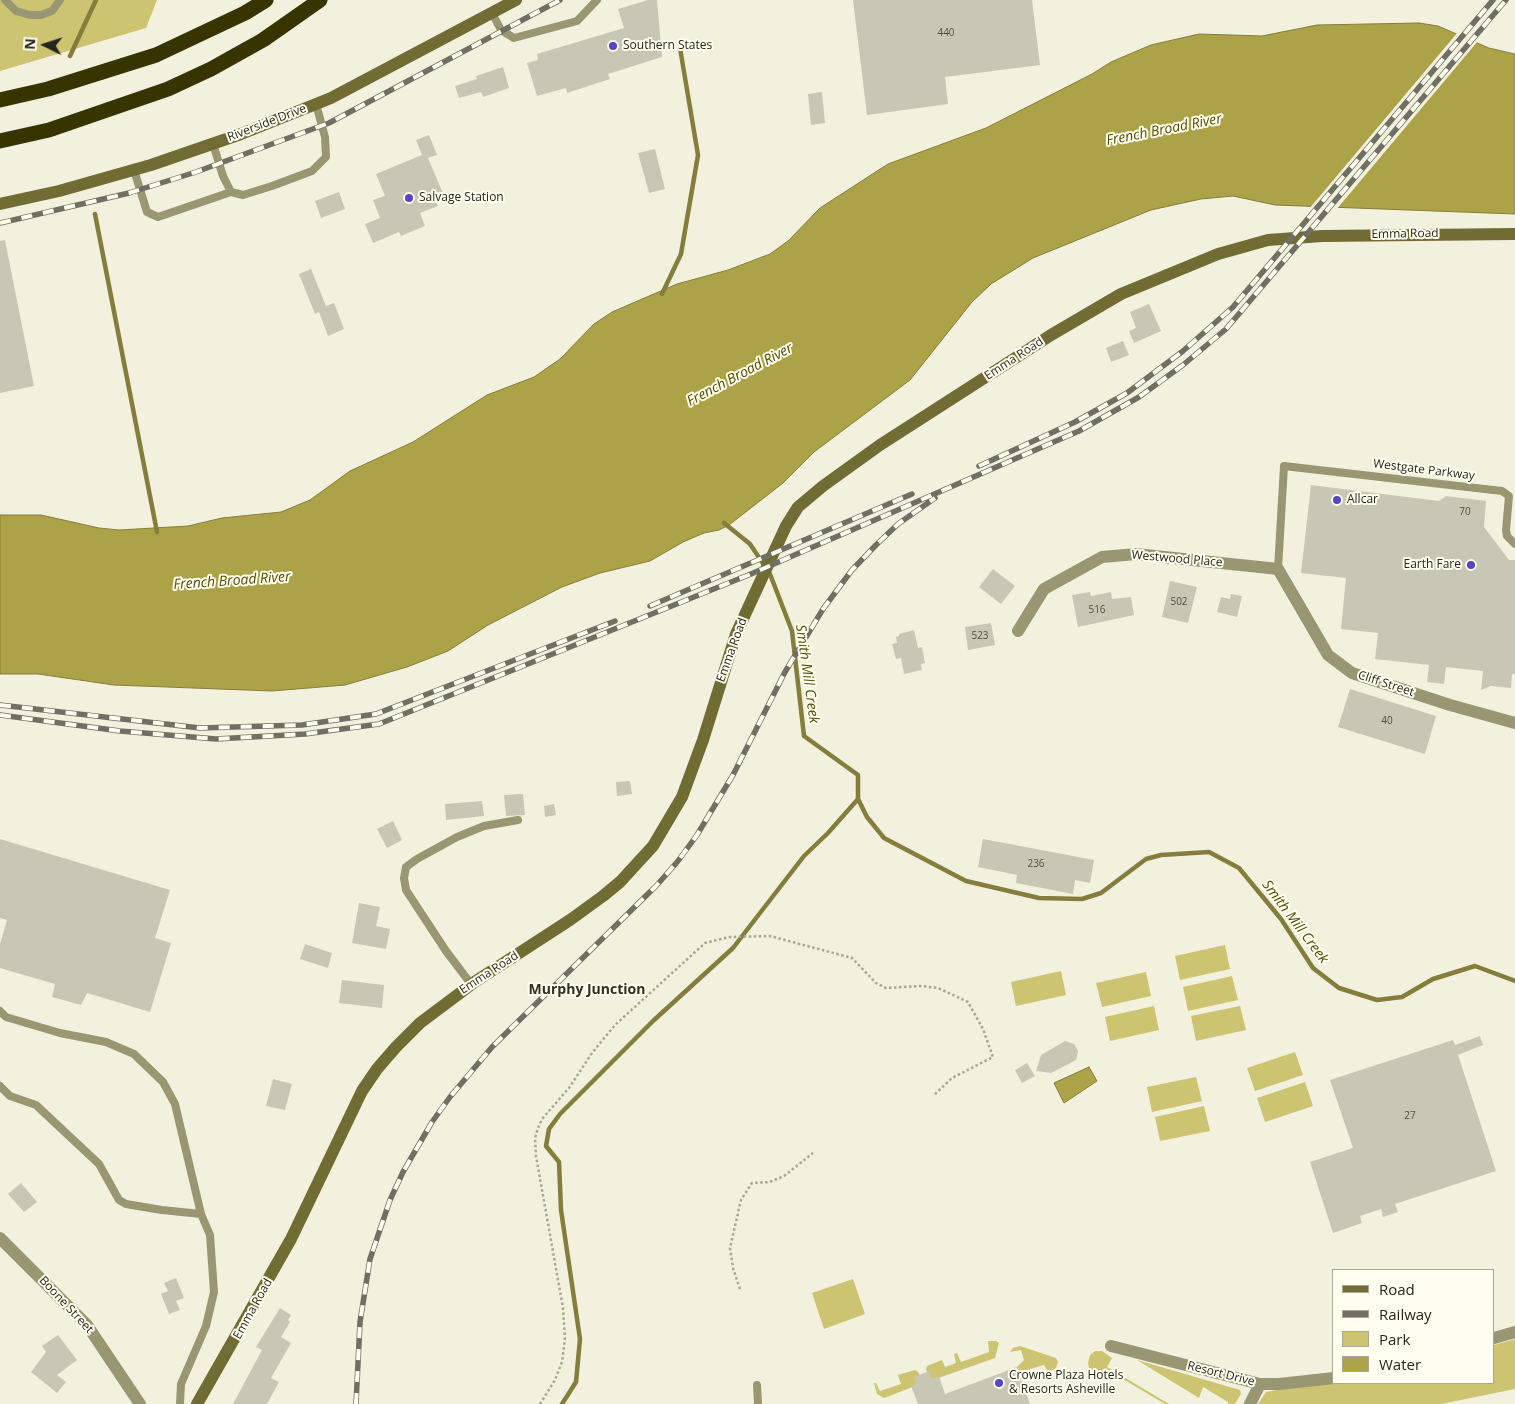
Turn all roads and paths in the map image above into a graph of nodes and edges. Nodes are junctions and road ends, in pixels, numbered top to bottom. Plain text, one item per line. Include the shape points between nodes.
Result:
1 (5, 0) edge
2 (60, 0) edge
3 (266, 0) edge
4 (320, 0) edge
5 (516, 0) edge
6 (597, 0) edge
7 (492, 12) junction
8 (0, 100) edge
9 (316, 104) junction
10 (0, 142) edge
11 (213, 144) junction
12 (134, 170) junction
13 (231, 192) junction
14 (0, 204) edge
15 (1515, 234) edge
16 (1515, 544) edge
17 (1278, 569) junction
18 (1018, 631) dead end
19 (1515, 723) edge
20 (518, 820) dead end
21 (471, 984) junction
22 (0, 1011) edge
23 (0, 1086) edge
24 (934, 1094) dead end
25 (813, 1153) dead end
26 (201, 1214) junction
27 (0, 1238) edge
28 (740, 1288) dead end
29 (1515, 1332) edge
30 (1495, 1338) edge
31 (1111, 1346) dead end
32 (1332, 1378) edge
33 (1260, 1384) junction
34 (757, 1386) dead end
35 (140, 1404) edge
36 (180, 1404) edge
37 (197, 1404) edge
38 (540, 1404) edge
39 (758, 1404) edge
40 (1250, 1404) edge

1 - 2 lane via 16,11 41,15 52,11
3 - 8 highway via 246,13 156,55 74,82
4 - 10 highway via 263,40 168,89 49,130
5 - 7 street, Riverside Drive
6 - 7 lane via 577,21 514,38 501,30
7 - 9 street, Riverside Drive
9 - 11 street, Riverside Drive
9 - 13 lane via 325,137 326,158 312,170 272,186 243,195
11 - 12 street, Riverside Drive
11 - 13 lane
12 - 13 lane via 147,212 158,217
12 - 14 street, Riverside Drive
15 - 21 street, Emma Road via 1322,236 1268,240 1209,257 1113,299 880,445 798,507 786,526 736,634 682,797 653,846 603,896
16 - 17 lane, Westgate Parkway via 1507,536 1508,496 1502,491 1284,466
17 - 18 street, Westwood Place via 1136,554 1102,557 1044,589
17 - 19 street, Cliff Street via 1328,655 1352,673
20 - 21 lane via 466,833 406,867 406,890
21 - 37 street, Emma Road via 420,1023 396,1047 362,1091 292,1239
22 - 26 lane via 6,1017 106,1042 134,1054 163,1082 175,1104
23 - 26 lane via 10,1096 36,1105 99,1164 119,1200 126,1204
24 - 38 path via 952,1078 993,1057 968,1002 938,988 886,988 876,983 852,958 770,936 729,937 705,943 614,1025 538,1128 536,1156 563,1308 565,1338 562,1362
25 - 28 path via 784,1176 770,1182 752,1183 740,1200 730,1248 732,1268
26 - 36 lane via 210,1235 214,1292 206,1326 181,1384
27 - 35 street, Boone Street via 87,1325
29 - 30 street
31 - 33 street, Resort Drive
32 - 33 street, Resort Drive
33 - 40 street
34 - 39 lane

